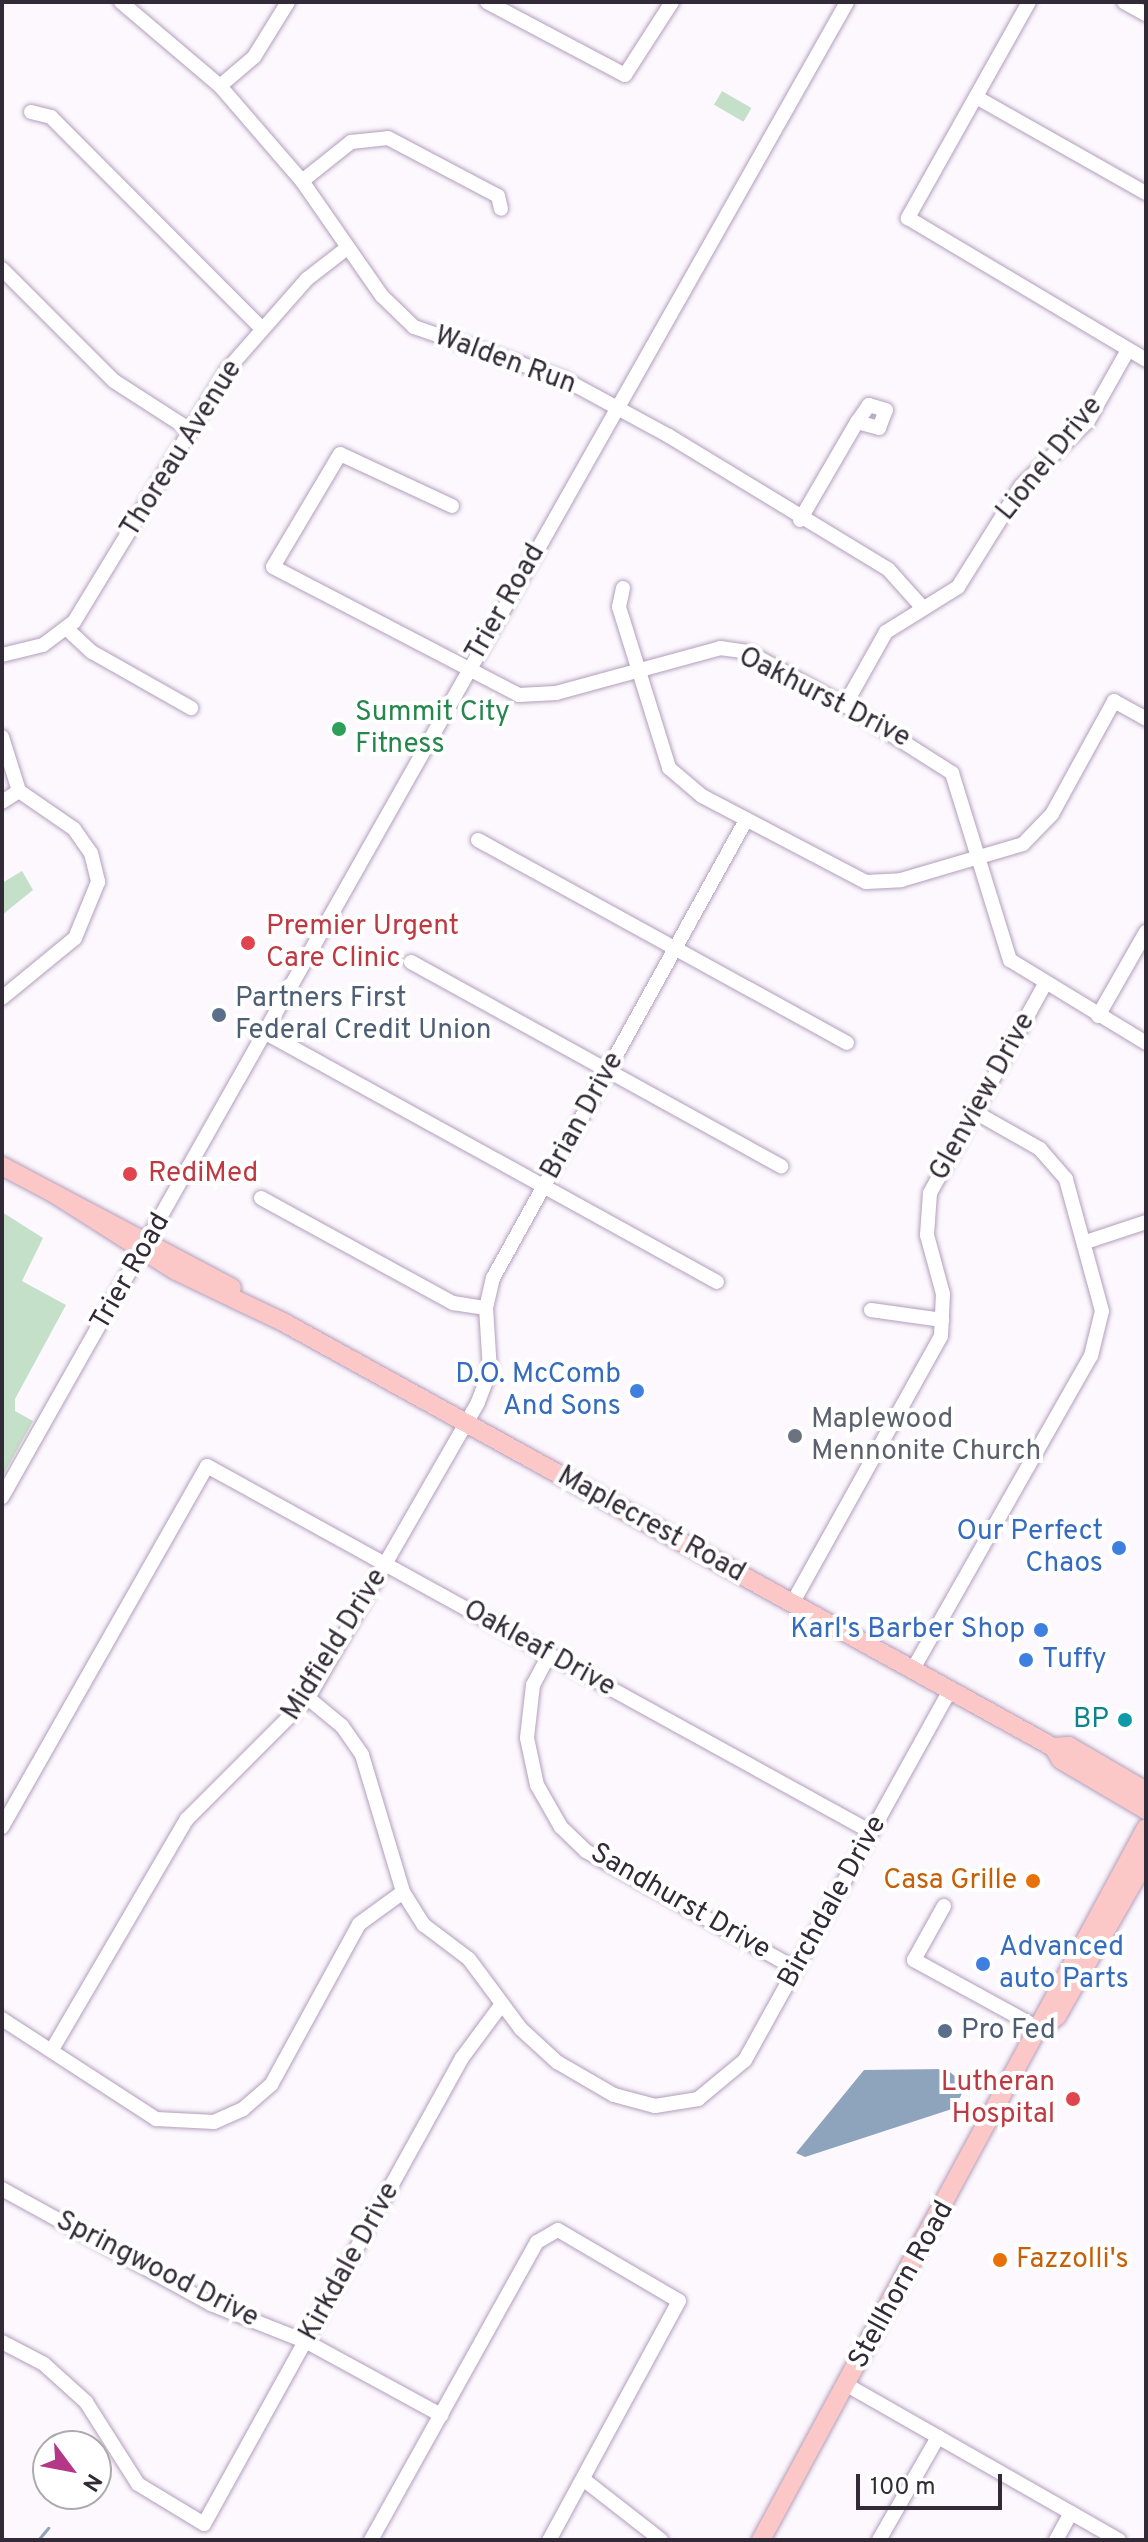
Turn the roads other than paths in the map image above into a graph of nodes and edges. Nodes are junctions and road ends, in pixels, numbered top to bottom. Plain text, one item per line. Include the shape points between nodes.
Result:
1 (121, 2) edge
2 (288, 2) edge
3 (487, 2) edge
4 (672, 2) edge
5 (847, 2) edge
6 (1029, 2) edge
7 (1124, 2) edge
8 (1146, 14) edge
9 (220, 86) junction
10 (976, 97) junction
11 (31, 112) dead end
12 (302, 181) junction
13 (1146, 193) edge
14 (501, 209) dead end
15 (347, 248) junction
16 (2, 269) edge
17 (262, 329) junction
18 (1128, 350) junction
19 (1146, 360) edge
20 (617, 408) junction
21 (857, 422) dead end
22 (190, 430) junction
23 (452, 506) dead end
24 (800, 520) junction
25 (623, 588) dead end
26 (922, 607) junction
27 (67, 629) junction
28 (2, 655) edge
29 (636, 670) junction
30 (467, 671) junction
31 (845, 705) junction
32 (191, 708) dead end
33 (1146, 719) edge
34 (2, 737) edge
35 (19, 791) junction
36 (2, 802) edge
37 (746, 820) junction
38 (478, 840) dead end
39 (977, 857) junction
40 (1146, 932) edge
41 (675, 947) junction
42 (411, 962) dead end
43 (1044, 986) junction
44 (2, 998) edge
45 (1098, 1016) junction
46 (266, 1033) junction
47 (847, 1043) dead end
48 (1146, 1043) edge
49 (608, 1070) junction
50 (975, 1112) junction
51 (2, 1166) edge
52 (781, 1166) dead end
53 (544, 1187) junction
54 (261, 1198) dead end
55 (1146, 1222) edge
56 (1089, 1241) junction
57 (146, 1246) junction
58 (717, 1282) dead end
59 (486, 1308) junction
60 (871, 1310) dead end
61 (942, 1320) junction
62 (466, 1424) junction
63 (2, 1497) edge
64 (385, 1564) junction
65 (793, 1602) junction
66 (549, 1655) junction
67 (913, 1669) junction
68 (950, 1690) junction
69 (308, 1698) junction
70 (1053, 1747) junction
71 (1146, 1791) edge
72 (1146, 1810) edge
73 (2, 1827) edge
74 (1146, 1828) edge
75 (871, 1832) junction
76 (1146, 1860) edge
77 (403, 1892) junction
78 (944, 1906) dead end
79 (796, 1969) junction
80 (502, 2004) junction
81 (2, 2019) edge
82 (1040, 2029) junction
83 (53, 2048) junction
84 (2, 2189) edge
85 (2, 2342) edge
86 (307, 2342) junction
87 (847, 2385) junction
88 (441, 2415) junction
89 (938, 2437) junction
90 (583, 2479) junction
91 (1071, 2513) junction
92 (371, 2540) edge
93 (549, 2540) edge
94 (661, 2540) edge
95 (761, 2540) edge
96 (879, 2540) edge
97 (1056, 2540) edge
98 (1119, 2540) edge

1 - 9 street, Walden Run
2 - 9 street via 254,57
3 - 4 street via 619,75 632,72
5 - 20 street, Trier Road
6 - 10 street
7 - 8 street
9 - 12 street, Walden Run
10 - 13 street
10 - 18 street via 908,218
11 - 17 street via 51,117
12 - 14 street via 351,142 388,138 498,196
12 - 15 street, Walden Run
15 - 17 street, Thoreau Avenue
15 - 20 street, Walden Run via 414,327 564,379
16 - 22 street via 114,381
17 - 22 street, Thoreau Avenue
18 - 19 street
18 - 26 street, Lionel Drive via 1088,421 1021,486 958,587
20 - 24 street, Walden Run
20 - 30 street, Trier Road
21 - 24 street
22 - 27 street, Thoreau Avenue
23 - 30 street, Oakhurst Drive via 340,454 273,567
24 - 26 street, Walden Run via 888,569
25 - 29 street via 619,607
26 - 31 street, Lionel Drive via 886,632
27 - 28 street via 43,645
27 - 32 street via 92,652
29 - 30 street, Oakhurst Drive via 533,696
29 - 31 street, Oakhurst Drive via 735,650
29 - 37 street via 669,768 690,789
30 - 46 street, Trier Road
31 - 39 street, Oakhurst Drive via 944,762
33 - 39 street via 1114,701 1038,832
34 - 35 street
35 - 36 street
35 - 44 street via 80,835 98,882 75,938
37 - 39 street via 866,882
37 - 41 street, Brian Drive
38 - 41 street
39 - 43 street, Oakhurst Drive via 1002,948
40 - 45 street
41 - 47 street
41 - 49 street, Brian Drive
42 - 49 street
43 - 45 street, Oakhurst Drive
43 - 50 street, Glenview Drive
45 - 48 street, Oakhurst Drive
46 - 53 street
46 - 57 street, Trier Road
49 - 52 street
49 - 53 street, Brian Drive
50 - 56 street via 1056,1163
50 - 61 street, Glenview Drive via 939,1174 926,1215
51 - 57 main road, Maplecrest Road
53 - 58 street
53 - 59 street, Brian Drive via 495,1275
54 - 59 street via 453,1303
55 - 56 street
56 - 67 street via 1102,1294 1091,1356
57 - 62 main road, Maplecrest Road via 241,1293 247,1304
57 - 63 street, Trier Road
59 - 62 street, Brian Drive via 490,1371
60 - 61 street
61 - 65 street, Glenview Drive via 930,1360
62 - 64 street, Midfield Drive
62 - 65 main road, Maplecrest Road
64 - 66 street, Oakleaf Drive
64 - 69 street, Midfield Drive
64 - 73 street, Oakleaf Drive via 207,1466
65 - 67 main road, Maplecrest Road
66 - 75 street, Oakleaf Drive
66 - 79 street, Sandhurst Drive via 533,1685 527,1738 537,1785 561,1827 586,1851
67 - 68 main road, Maplecrest Road
68 - 70 main road, Maplecrest Road
68 - 75 street, Birchdale Drive
69 - 77 street via 342,1726 362,1755
69 - 83 street, Midfield Drive via 187,1819
70 - 71 main road, Maplecrest Road via 1069,1746
70 - 72 main road, Maplecrest Road via 1061,1760
74 - 82 main road, Stellhorn Road
75 - 79 street, Birchdale Drive
76 - 82 main road, Stellhorn Road via 1057,2016
77 - 80 street via 424,1925 469,1959
77 - 83 street via 359,1924 271,2085 243,2109 205,2124 143,2113
78 - 82 street via 914,1960
79 - 80 street, Birchdale Drive via 745,2060 698,2099 655,2106 614,2095 557,2062
80 - 86 street, Kirkdale Drive via 462,2058
81 - 83 street
82 - 87 main road, Stellhorn Road
84 - 86 street, Springwood Drive via 211,2304
85 - 86 street, Kirkdale Drive via 44,2364 86,2402 138,2484 204,2524
86 - 88 street, Springwood Drive
87 - 89 street
87 - 95 main road, Stellhorn Road
88 - 90 street via 549,2230 569,2234 679,2301
88 - 92 street
89 - 91 street
89 - 96 street
90 - 93 street
90 - 94 street
91 - 97 street
91 - 98 street

